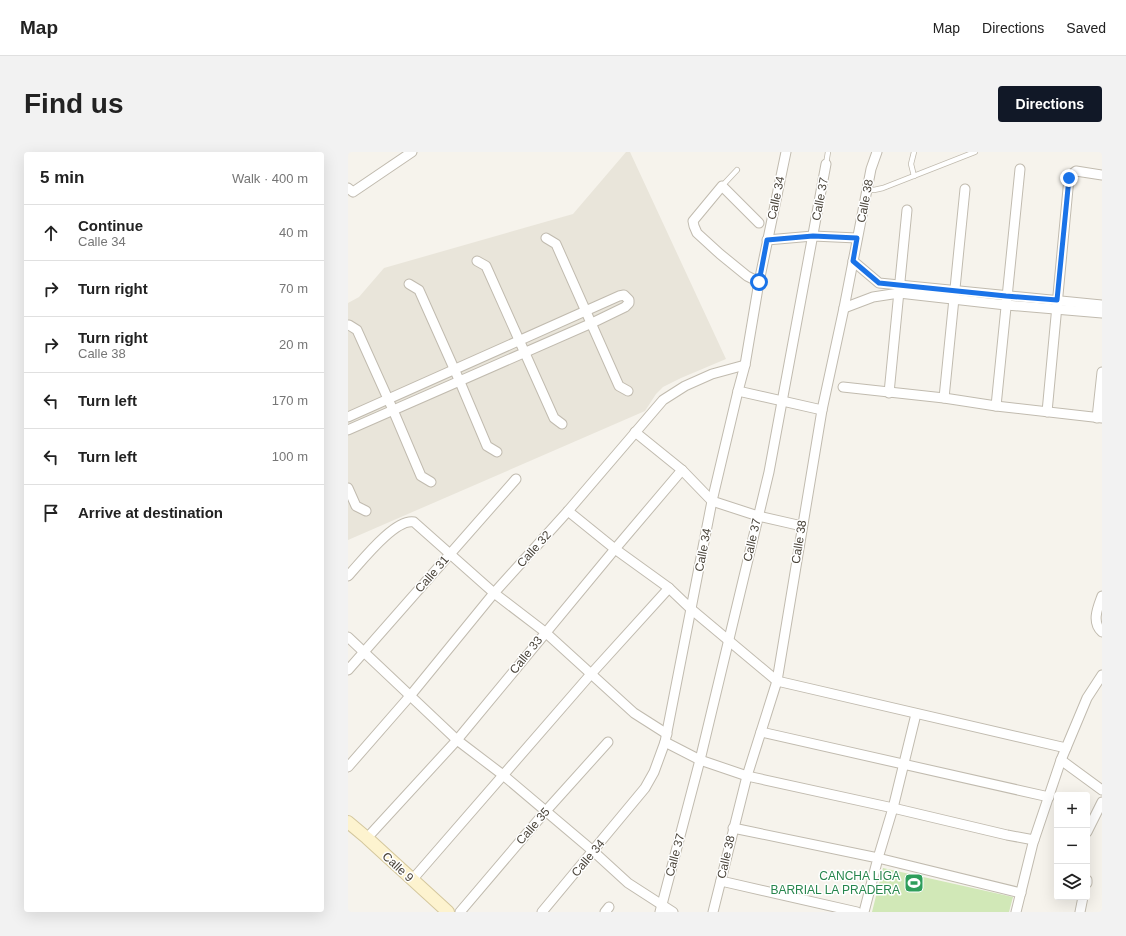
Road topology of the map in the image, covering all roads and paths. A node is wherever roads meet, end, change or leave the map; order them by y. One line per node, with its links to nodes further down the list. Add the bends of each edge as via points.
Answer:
1 (412, 152): 15 (street)
2 (786, 152): 21 (street, Calle 34)
3 (828, 152): 7 (lane)
4 (877, 152): 13 (street, Calle 38)
5 (914, 152): 11 (lane, via 911,164)
6 (975, 152): 11 (lane)
7 (826, 164): 18 (street, Calle 37)
8 (1020, 169): 29 (street)
9 (737, 170): 12 (lane)
10 (1102, 175): 28 (street, via 1076,171 1069,178)
11 (914, 176): 13 (lane, via 883,188)
12 (722, 186): 17 (street); 24 (street, via 693,221 694,226 697,233 720,254 747,276)
13 (867, 189): 20 (street, Calle 38)
14 (965, 189): 27 (street)
15 (350, 190)
16 (907, 210): 26 (street)
17 (759, 223)
18 (813, 236): 20 (street); 21 (street); 49 (street, Calle 37)
19 (546, 238): 33 (street, via 556,244)
20 (857, 238): 23 (street, Calle 38)
21 (767, 240): 24 (street, Calle 34)
22 (477, 261): 37 (street, via 486,266)
23 (853, 261): 26 (street, via 879,283); 31 (street, Calle 38)
24 (759, 282): 39 (street, Calle 34)
25 (409, 284): 40 (street, via 418,290)
26 (900, 289): 27 (street); 31 (street); 46 (street)
27 (954, 295): 29 (street); 47 (street)
28 (1057, 300): 29 (street); 30 (street); 32 (street)
29 (1006, 301): 32 (street); 50 (street)
30 (1102, 305)
31 (844, 308): 52 (street, Calle 38)
32 (1056, 310): 34 (street); 53 (street)
33 (586, 311): 35 (street); 35 (street, via 621,295 629,300 627,306); 37 (street)
34 (1102, 313)
35 (592, 323): 38 (street); 44 (street, via 618,386)
36 (349, 325): 48 (street, via 357,330)
37 (520, 341): 38 (street); 40 (street)
38 (525, 352): 42 (street); 56 (street, via 554,418)
39 (745, 365): 45 (street, Calle 34); 58 (street, Calle 32, via 712,374 685,386 663,400)
40 (454, 369): 42 (street); 48 (street)
41 (1102, 372): 55 (street)
42 (460, 382): 51 (street); 59 (street, via 487,446)
43 (843, 388): 46 (street)
44 (628, 391)
45 (738, 391): 49 (street); 64 (street, Calle 34)
46 (889, 393): 47 (street)
47 (944, 398): 50 (street)
48 (388, 399): 51 (street); 54 (street)
49 (782, 400): 52 (street); 67 (street, Calle 37)
50 (996, 406): 53 (street)
51 (393, 410): 57 (street); 62 (street, via 421,476)
52 (822, 410): 68 (street, Calle 38)
53 (1046, 412): 55 (street)
54 (348, 417)
55 (1100, 418)
56 (562, 424)
57 (348, 430)
58 (635, 432): 60 (street); 66 (street, Calle 32)
59 (497, 452)
60 (682, 470): 64 (street); 69 (street, Calle 33)
61 (516, 479): 70 (street, Calle 31)
62 (431, 482)
63 (348, 488): 65 (street, via 356,506)
64 (712, 501): 67 (street); 75 (street, Calle 34)
65 (366, 511)
66 (568, 511): 69 (street); 73 (street, Calle 32)
67 (758, 516): 68 (street); 79 (street, Calle 37)
68 (802, 526): 84 (street, Calle 38)
69 (615, 549): 72 (street); 76 (street, Calle 33)
70 (450, 554): 71 (street, via 414,522 405,522 387,534); 73 (street); 80 (street, Calle 31)
71 (348, 576)
72 (669, 588): 75 (street); 82 (street)
73 (494, 593): 76 (street); 85 (street, Calle 32)
74 (1102, 596): 77 (street, via 1096,614 1098,628)
75 (691, 609): 79 (street); 88 (street, Calle 34)
76 (545, 632): 82 (street); 89 (street, Calle 33)
77 (1102, 632)
78 (348, 637): 80 (street)
79 (729, 640): 84 (street); 92 (street, Calle 37)
80 (364, 651): 81 (street, Calle 31); 85 (street)
81 (348, 670)
82 (591, 674): 88 (street); 96 (street)
83 (1102, 675): 91 (street, via 1087,698)
84 (777, 681): 86 (street); 87 (street, Calle 38)
85 (410, 696): 89 (street); 95 (street, Calle 32)
86 (916, 714): 91 (street); 94 (street)
87 (761, 732): 94 (street); 97 (street, Calle 38)
88 (666, 738): 92 (street); 108 (street, Calle 34, via 654,772 645,788)
89 (457, 740): 96 (street); 106 (street, Calle 33)
90 (608, 742): 102 (street, Calle 35)
91 (1066, 748): 93 (street)
92 (700, 760): 97 (street); 114 (street, Calle 37)
93 (1061, 760): 98 (street); 99 (street)
94 (904, 764): 99 (street); 101 (street)
95 (348, 767)
96 (503, 776): 102 (street); 110 (street)
97 (747, 776): 101 (street); 104 (street, Calle 38)
98 (1102, 790)
99 (1049, 797): 107 (street)
100 (1102, 802): 105 (street)
101 (893, 808): 107 (street); 109 (street)
102 (545, 812): 108 (street); 116 (street, Calle 35)
103 (348, 822): 106 (street, Calle 9)
104 (733, 828): 109 (street); 111 (street, Calle 38)
105 (1089, 828)
106 (368, 838): 110 (street, Calle 9)
107 (1034, 840): 112 (street)
108 (593, 851): 114 (street); 117 (street, Calle 34)
109 (878, 858): 112 (street); 121 (street)
110 (412, 880): 115 (street, Calle 9)
111 (721, 881): 119 (street, Calle 38); 120 (street)
112 (1021, 892): 122 (street)
113 (1083, 900): 123 (street)
114 (661, 909): 118 (street)
115 (448, 912)
116 (460, 912)
117 (543, 912)
118 (674, 912)
119 (713, 912)
120 (857, 912)
121 (864, 912)
122 (1016, 912)
123 (1080, 912)

